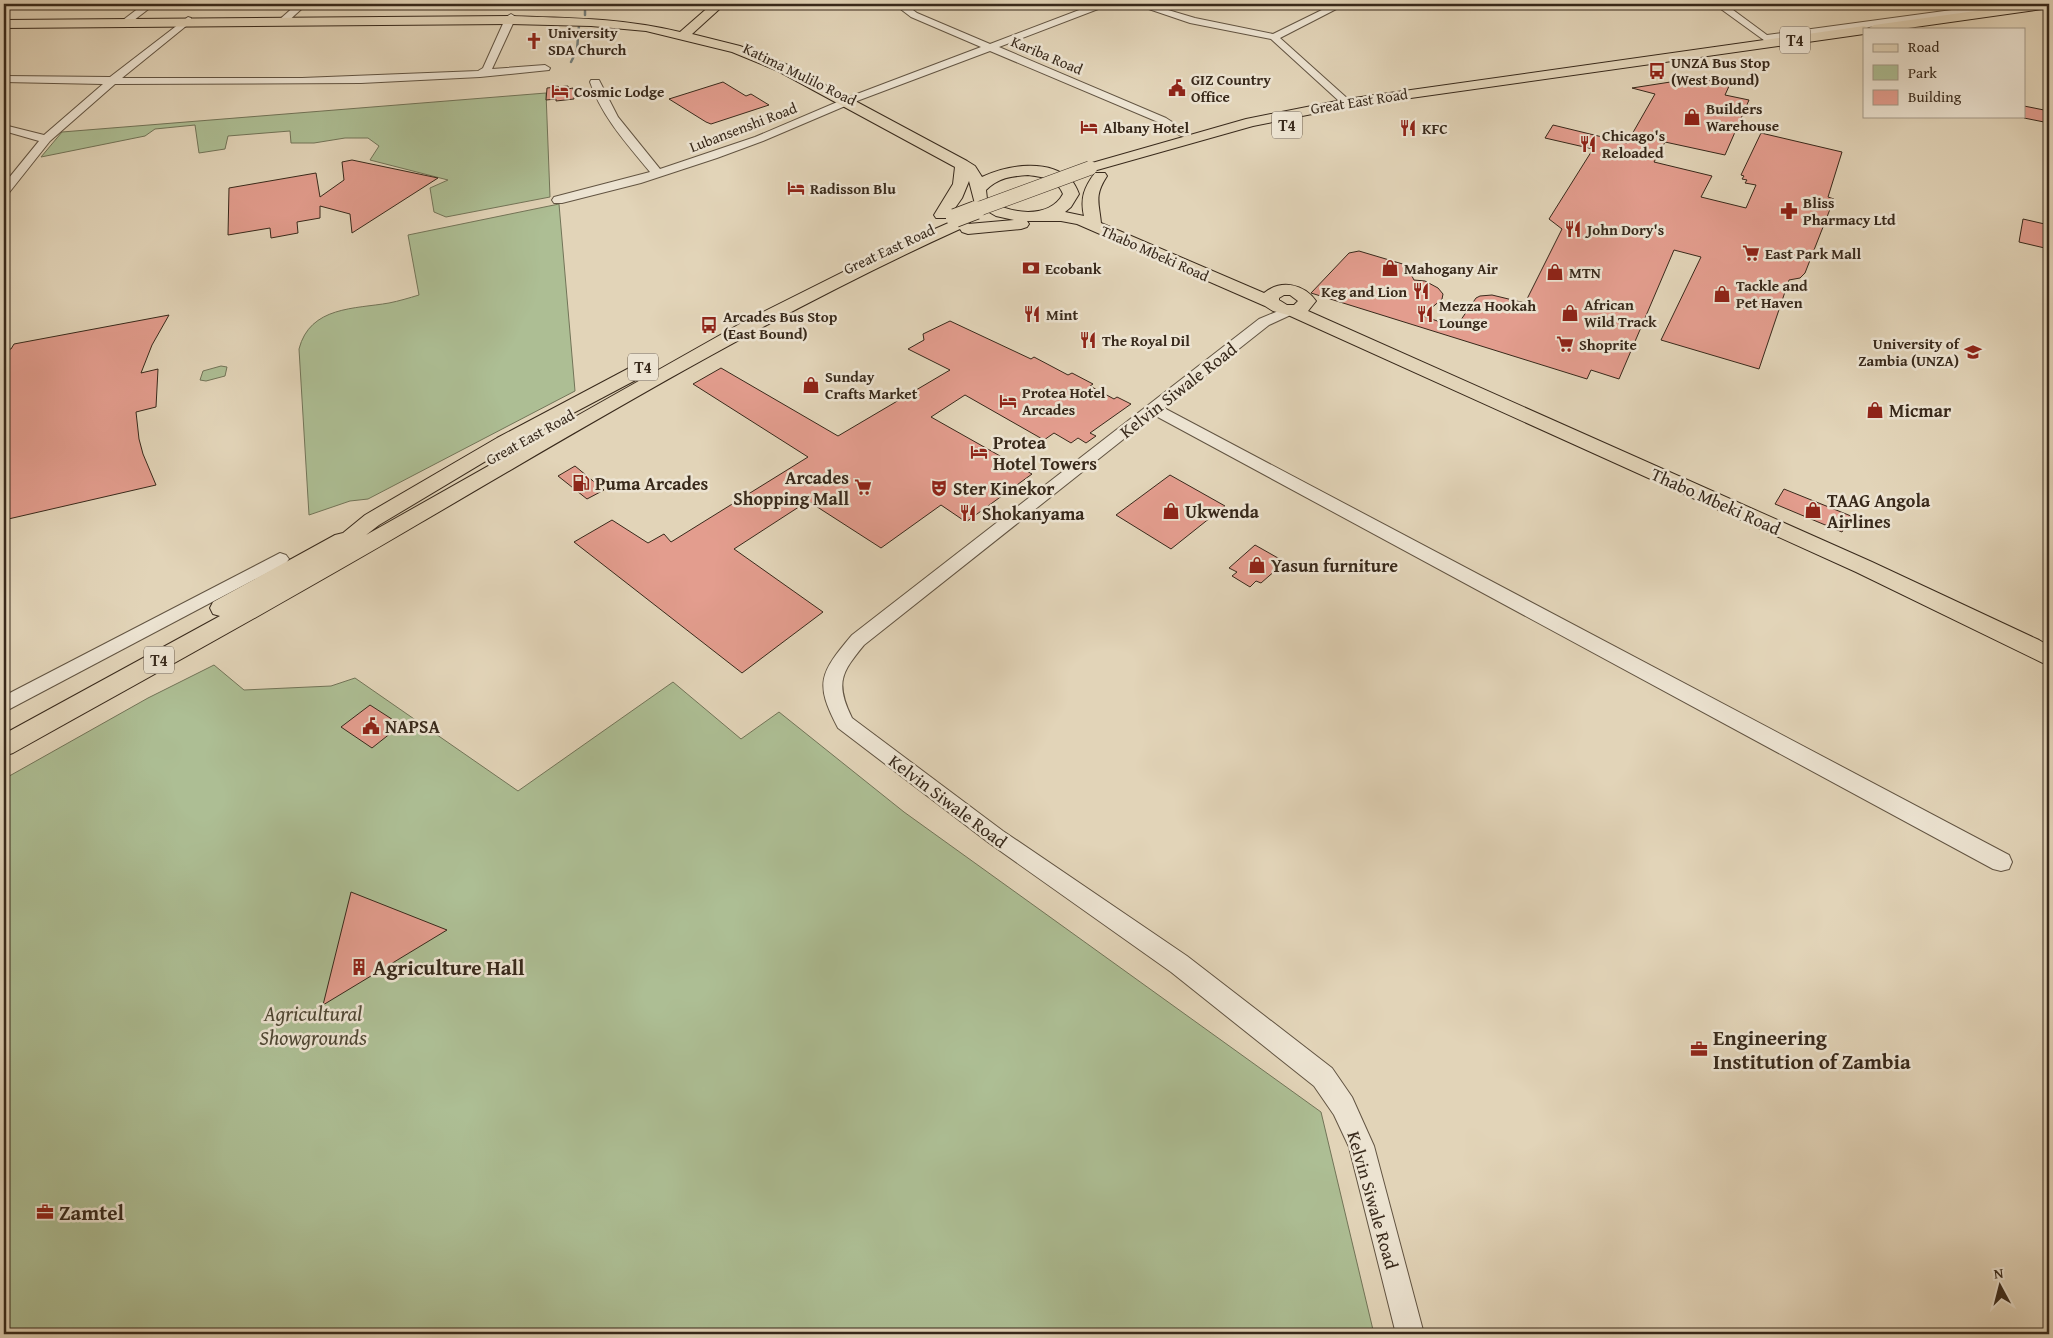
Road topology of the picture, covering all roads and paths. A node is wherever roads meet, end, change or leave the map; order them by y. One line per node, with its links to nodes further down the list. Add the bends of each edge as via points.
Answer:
1 (150, 4): 14 (street)
2 (302, 4): 13 (street)
3 (719, 4): 20 (main road)
4 (899, 4): 24 (street, Kariba Road, via 914,15)
5 (1103, 4): 24 (street, Lubansenshi Road)
6 (1139, 4): 22 (street, via 1193,21)
7 (1342, 4): 22 (street)
8 (1719, 4): 23 (street)
9 (2015, 4): 23 (street)
10 (2049, 4): 17 (main road)
11 (2049, 9): 18 (main road)
12 (510, 19): 13 (main road, Katima Mulilo Road); 20 (main road, Katima Mulilo Road, via 611,23); 26 (street)
13 (284, 20): 15 (main road, Katima Mulilo Road)
14 (128, 21): 15 (main road, Katima Mulilo Road); 16 (main road, Katima Mulilo Road)
15 (186, 21): 28 (street)
16 (4, 22)
17 (1881, 28)
18 (1920, 28)
19 (1863, 30): 23 (main road, Great East Road / T4)
20 (686, 33): 32 (main road, Katima Mulilo Road, via 760,58)
21 (1863, 36): 30 (main road, Great East Road / T4)
22 (1274, 37): 31 (street)
23 (1769, 41): 30 (main road, Great East Road / T4)
24 (989, 47): 32 (street, Lubansenshi Road); 34 (street, Kariba Road, via 1162,120)
25 (544, 68): 26 (street)
26 (485, 73): 28 (street, via 304,82)
27 (4, 79): 28 (street)
28 (114, 80): 35 (street)
29 (595, 82): 39 (street, via 597,92)
30 (1473, 87): 31 (main road, Great East Road / T4, via 1438,86); 38 (main road, Great East Road / T4, via 1452,96 1336,115)
31 (1343, 99): 34 (main road, Great East Road / T4, via 1254,116)
32 (850, 101): 36 (main road, Katima Mulilo Road); 37 (main road, Katima Mulilo Road, via 972,162); 39 (street, Lubansenshi Road, via 759,139)
33 (4, 128): 35 (street)
34 (1184, 134): 37 (main road, Great East Road / T4, via 1088,162)
35 (46, 139): 40 (street)
36 (962, 164): 41 (main road, Katima Mulilo Road, via 973,173); 46 (main road, via 964,173 959,188)
37 (1020, 171): 41 (main road, Great East Road, via 993,176 983,182); 42 (main road, Katima Mulilo Road, via 1056,176 1066,182)
38 (1095, 172): 42 (main road, Great East Road / T4); 46 (main road, Great East Road / T4); 47 (main road, via 1089,198)
39 (658, 174): 43 (street, Lubansenshi Road)
40 (4, 191)
41 (978, 193): 44 (main road, via 989,209); 46 (main road, Great East Road / T4)
42 (1071, 195): 45 (main road, Great East Road, via 1059,209); 47 (main road, Thabo Mbeki Road, via 1079,210)
43 (558, 200)
44 (1012, 215): 45 (main road, Thabo Mbeki Road); 46 (main road, Great East Road / T4)
45 (1036, 216): 47 (main road, Thabo Mbeki Road, via 1070,217)
46 (957, 221): 47 (main road); 57 (main road, Great East Road / T4, via 856,256 769,300 504,442 353,534); 58 (main road, Great East Road / T4, via 755,323 297,584)
47 (1095, 225): 48 (main road, Thabo Mbeki Road, via 1222,277); 50 (main road, Thabo Mbeki Road)
48 (1283, 290): 49 (main road, Thabo Mbeki Road, via 1301,293); 50 (main road, via 1270,296)
49 (1307, 301): 51 (main road, via 1301,308); 52 (main road, Thabo Mbeki Road, via 1322,317)
50 (1269, 310): 51 (main road, Thabo Mbeki Road); 53 (street, Kelvin Siwale Road)
51 (1291, 310): 52 (main road, Thabo Mbeki Road)
52 (1380, 351): 55 (main road, Thabo Mbeki Road, via 1864,567)
53 (1154, 409): 59 (street); 60 (street, Kelvin Siwale Road, via 858,640 838,664 830,682 834,703 845,723 929,789 1179,964 1323,1077 1343,1106 1361,1146)
54 (280, 559): 56 (street)
55 (2049, 657)
56 (4, 705)
57 (4, 729)
58 (4, 746)
59 (2002, 862)
60 (1410, 1334)

